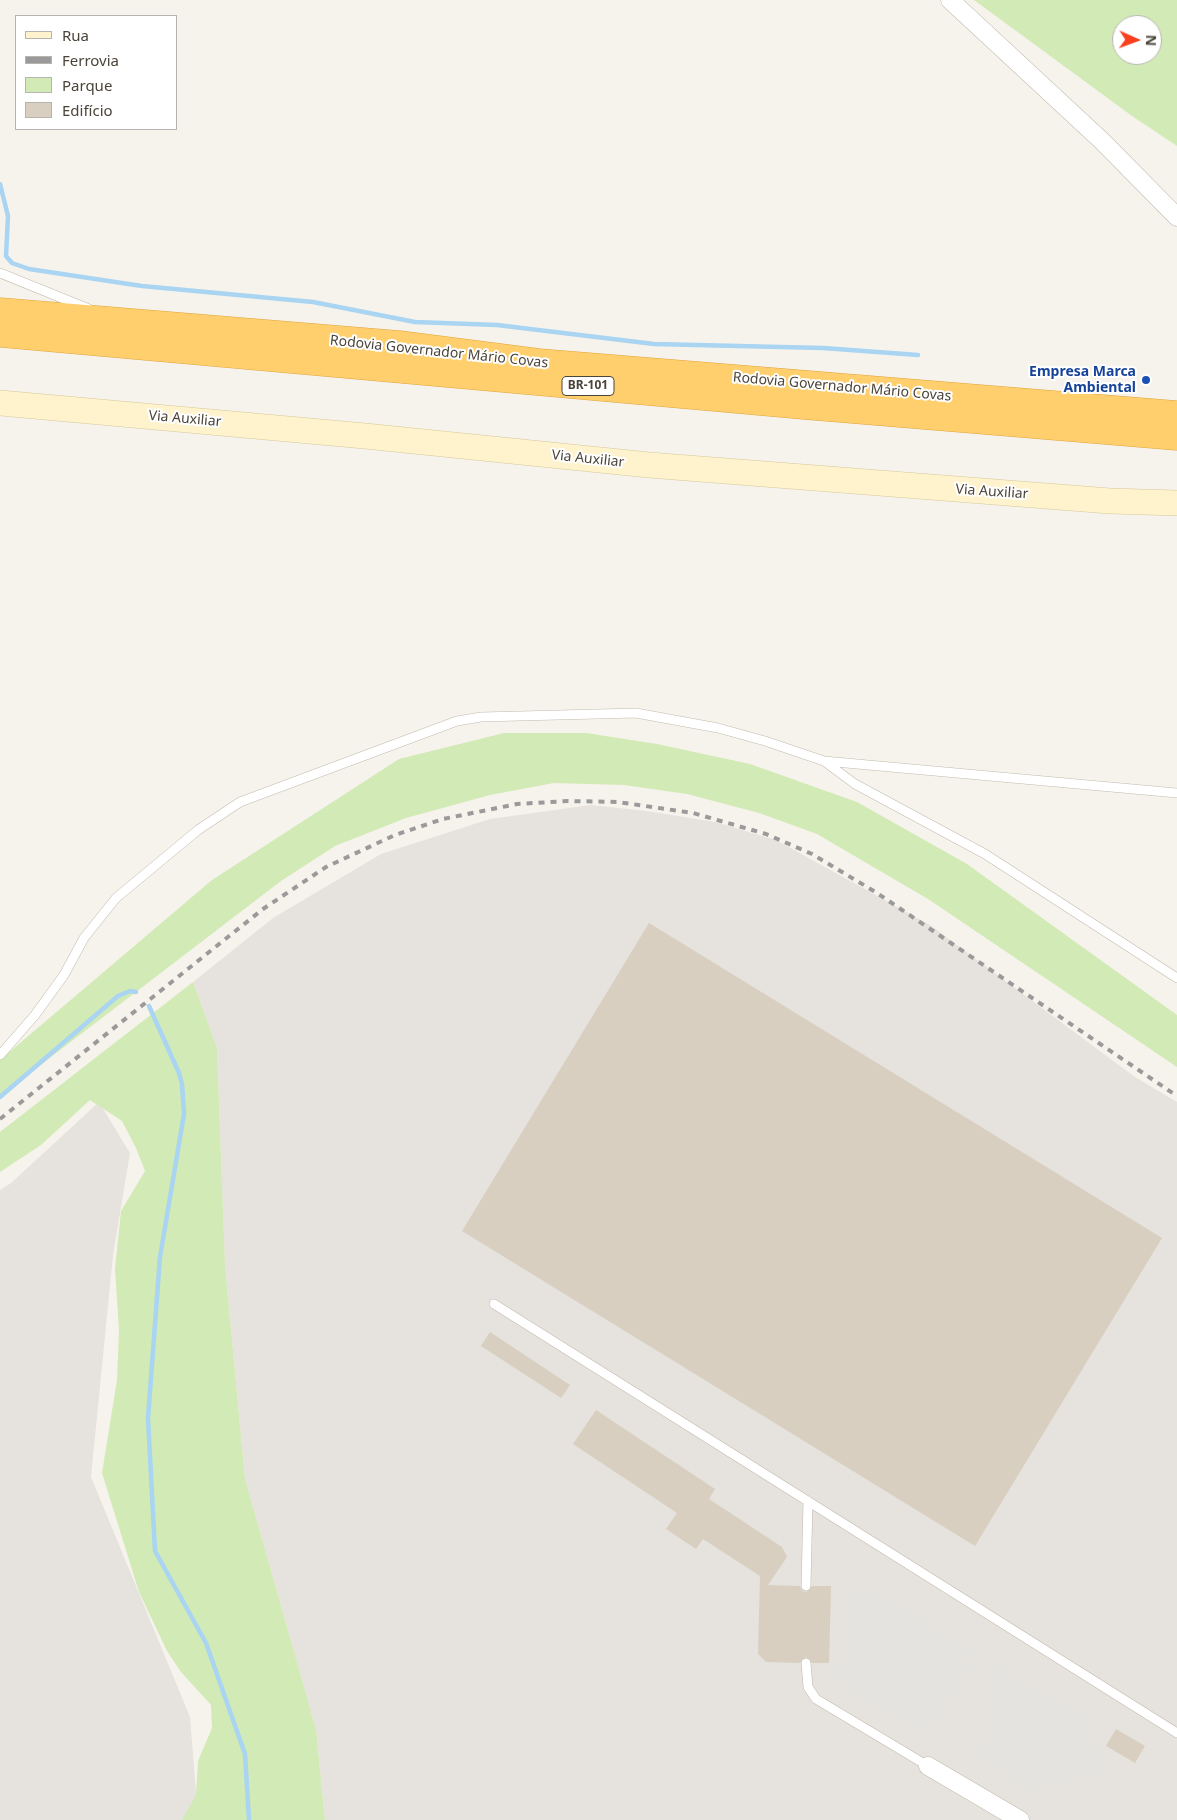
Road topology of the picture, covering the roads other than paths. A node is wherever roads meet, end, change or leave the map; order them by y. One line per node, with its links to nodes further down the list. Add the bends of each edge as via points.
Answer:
1 (950, 0): 2 (street, via 1102,141)
2 (1177, 217)
3 (0, 273): 5 (lane)
4 (0, 312): 5 (highway, Rodovia Governador Mário Covas / BR-101)
5 (129, 324): 8 (highway, Rodovia Governador Mário Covas / BR-101, via 399,346 539,363)
6 (0, 333): 9 (highway, Rodovia Governador Mário Covas / BR-101)
7 (0, 403): 10 (street, Via Auxiliar, via 649,465 1081,499)
8 (1177, 415)
9 (1177, 436)
10 (1177, 503)
11 (824, 761): 12 (lane); 13 (lane, via 855,784 985,854); 14 (lane, via 727,731 636,713 481,717 458,721 240,802 198,830 116,898 84,938 35,1015)
12 (1177, 793)
13 (1177, 978)
14 (0, 1055)
15 (494, 1304): 16 (lane)
16 (808, 1501): 17 (lane); 19 (lane)
17 (806, 1586)
18 (806, 1663): 20 (lane, via 808,1687 816,1699)
19 (1177, 1733)
20 (928, 1766): 21 (street)
21 (1020, 1820)

